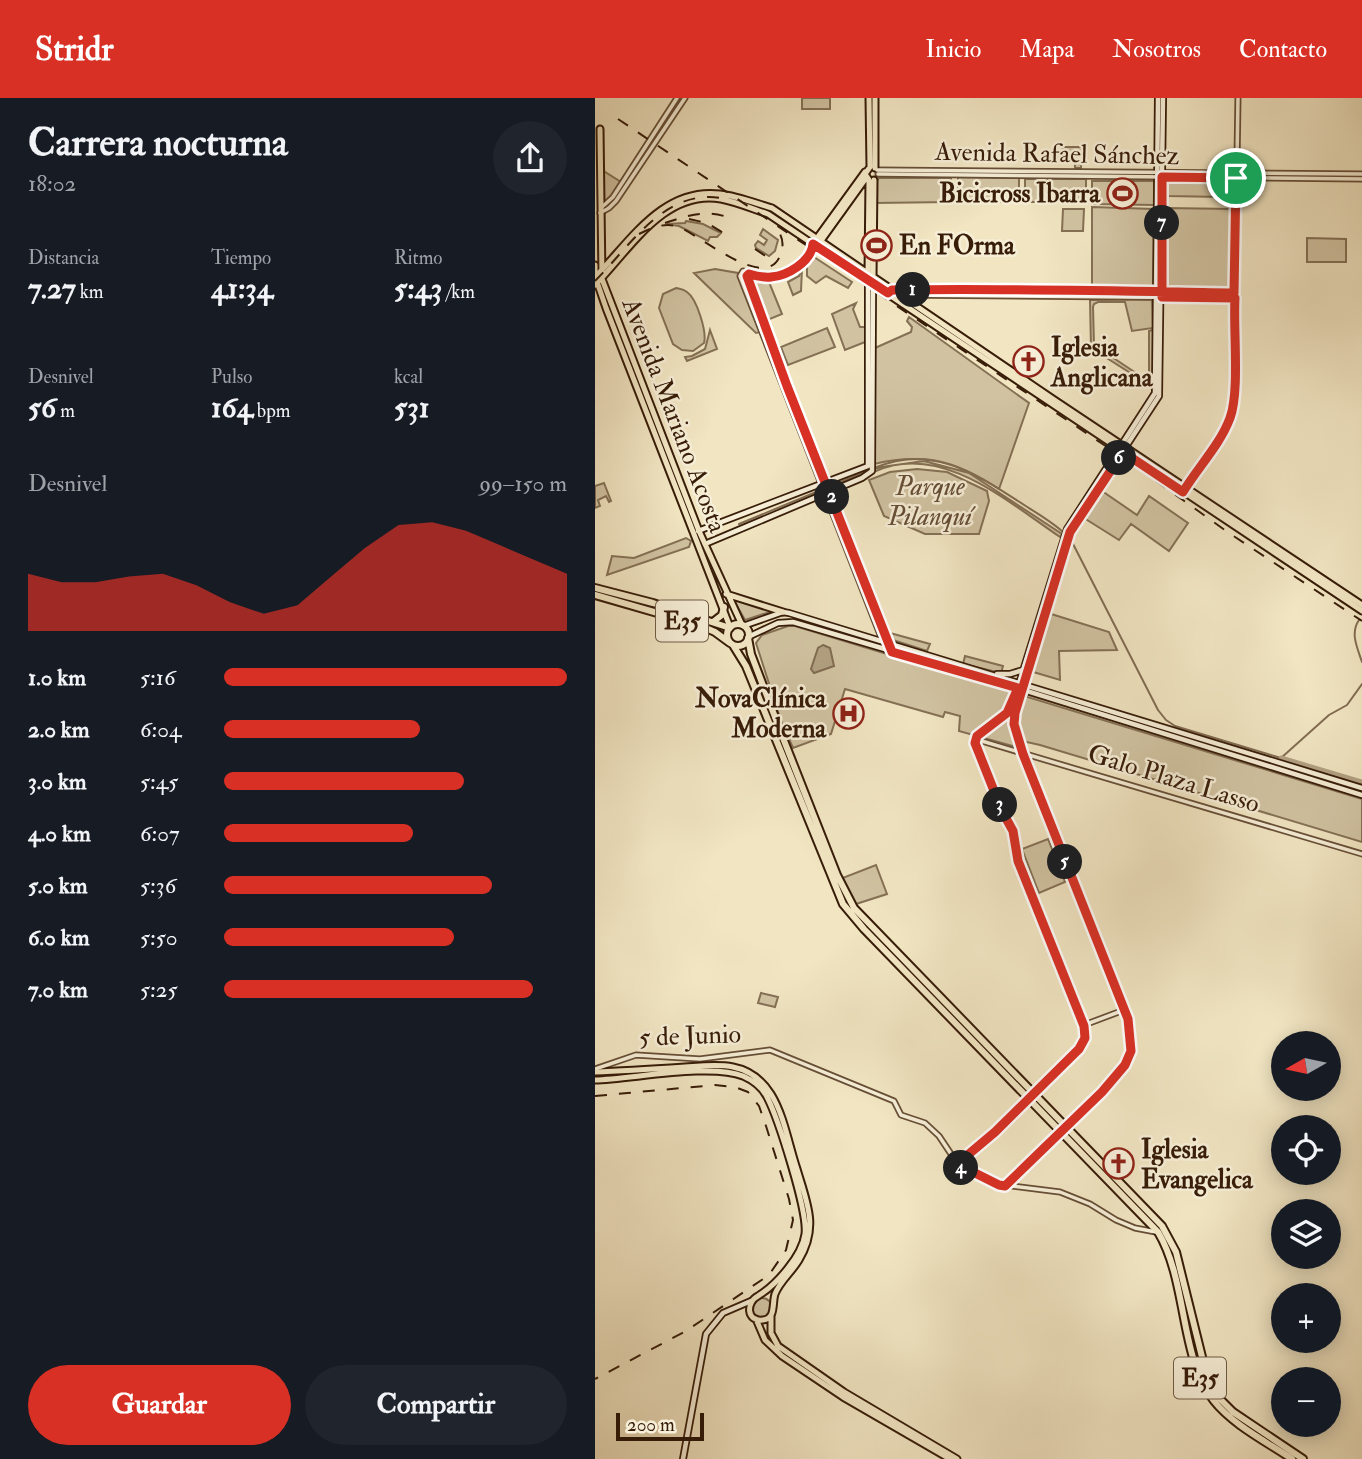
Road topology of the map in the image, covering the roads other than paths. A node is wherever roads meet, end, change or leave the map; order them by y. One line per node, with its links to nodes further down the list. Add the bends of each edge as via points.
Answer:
1 (677, 98): 15 (street, via 613,197)
2 (685, 98): 15 (street, via 616,201)
3 (869, 98): 9 (main road)
4 (875, 98): 9 (main road)
5 (1158, 98): 10 (main road)
6 (1163, 98): 10 (main road)
7 (1238, 98): 11 (street)
8 (600, 129): 15 (main road, Avenida Mariano Acosta)
9 (873, 170): 10 (street, Avenida Rafael Sánchez); 13 (main road); 13 (main road); 16 (main road)
10 (1160, 175): 11 (street, Avenida Rafael Sánchez); 27 (main road)
11 (1236, 176): 12 (street, Avenida Rafael Sánchez); 28 (street)
12 (1362, 177)
13 (870, 179): 16 (main road); 23 (main road)
14 (730, 199): 16 (main road, via 772,208); 18 (main road, via 703,193 672,202 650,218); 20 (main road, via 676,206 649,226)
15 (597, 211): 17 (main road, Avenida Mariano Acosta)
16 (816, 245): 22 (street, via 800,265 783,275); 23 (main road)
17 (600, 254): 18 (main road, via 604,259); 21 (main road, Avenida Mariano Acosta)
18 (615, 256): 21 (main road)
19 (595, 265): 24 (main road, Avenida Mariano Acosta)
20 (613, 267): 24 (main road); 25 (main road)
21 (601, 271): 24 (main road, Avenida Mariano Acosta)
22 (749, 274): 34 (street, via 747,279); 34 (street, via 743,271 740,276)
23 (871, 278): 26 (main road); 32 (main road)
24 (597, 280): 25 (main road, Avenida Mariano Acosta); 31 (main road, Avenida Mariano Acosta)
25 (606, 290): 38 (main road, Avenida Mariano Acosta)
26 (890, 292): 27 (street); 29 (main road)
27 (1159, 294): 28 (street); 29 (street); 33 (main road, via 1160,396)
28 (1235, 295): 35 (street, via 1231,415)
29 (898, 296): 33 (main road)
30 (595, 302): 31 (main road)
31 (606, 308): 38 (main road, Avenida Mariano Acosta)
32 (870, 421): 34 (main road, via 869,466); 36 (main road, via 872,471)
33 (1122, 448): 35 (main road); 56 (main road, via 1067,529); 58 (main road, via 1070,532)
34 (823, 482): 36 (street); 37 (main road)
35 (1185, 490): 44 (main road); 46 (main road)
36 (827, 492): 39 (main road); 52 (street)
37 (708, 527): 38 (main road); 39 (main road)
38 (697, 532): 40 (main road, Avenida Mariano Acosta)
39 (715, 540): 40 (main road)
40 (702, 546): 42 (main road, Avenida Mariano Acosta); 45 (main road, Avenida Mariano Acosta)
41 (595, 588): 48 (highway, E35)
42 (726, 594): 47 (main road); 49 (main road, Avenida Mariano Acosta)
43 (595, 595): 53 (highway, E35, via 699,625)
44 (1362, 605)
45 (723, 607): 48 (highway, via 718,620); 50 (main road, Avenida Mariano Acosta)
46 (1362, 611)
47 (783, 612): 49 (main road); 52 (main road)
48 (711, 623): 50 (highway, E35)
49 (742, 626): 50 (highway, E35); 51 (highway, E35)
50 (730, 627): 53 (highway, E35, via 727,634)
51 (748, 638): 53 (highway, E35, via 742,645); 54 (main road, via 778,623 793,622); 69 (highway, E35, via 783,738 853,908)
52 (886, 643): 54 (street); 55 (street); 57 (main road)
53 (732, 644): 69 (highway, E35, via 746,666 843,904)
54 (886, 650): 55 (main road)
55 (892, 652): 58 (main road)
56 (1023, 669): 57 (main road); 58 (main road)
57 (991, 673): 58 (main road)
58 (1021, 686): 59 (main road); 60 (street, via 1007,713); 61 (street, via 1014,724)
59 (1086, 707): 62 (main road); 63 (main road)
60 (975, 739): 61 (street, Galo Plaza Lasso); 66 (street)
61 (1023, 754): 64 (street, Galo Plaza Lasso); 65 (street)
62 (1362, 788)
63 (1362, 795)
64 (1362, 854)
65 (1124, 1010): 66 (street); 70 (street, via 1131,1041 1125,1065)
66 (1084, 1026): 69 (street, via 1085,1038 1079,1049)
67 (595, 1071): 71 (street, 5 de Junio, via 636,1055 700,1059 770,1050 894,1101 901,1115 925,1123 946,1144); 77 (main road, via 725,1066 750,1073 765,1087 788,1140 811,1228 810,1241)
68 (595, 1080): 75 (main road, via 720,1072 742,1076 761,1089 771,1105 798,1187 805,1233 793,1259)
69 (1031, 1096): 70 (highway, E35); 71 (street)
70 (1063, 1129): 72 (street); 73 (highway, E35); 74 (highway, E35)
71 (957, 1164): 72 (street)
72 (1005, 1186): 73 (street, via 1060,1192 1132,1227)
73 (1159, 1232): 74 (street); 85 (highway, E35, via 1170,1256 1195,1364 1205,1388 1230,1416)
74 (1167, 1233): 86 (highway, E35, via 1176,1252 1207,1376 1217,1396)
75 (758, 1296): 76 (main road); 77 (main road)
76 (751, 1301): 78 (main road); 79 (main road)
77 (772, 1303): 80 (main road)
78 (732, 1309): 79 (main road); 82 (main road, via 719,1316 706,1334)
79 (749, 1311): 81 (main road)
80 (771, 1316): 81 (main road); 84 (main road, via 771,1333 778,1346 844,1392)
81 (756, 1319): 83 (main road, via 765,1340 782,1356)
82 (683, 1459)
83 (950, 1459)
84 (957, 1459)
85 (1292, 1459)
86 (1303, 1459)

